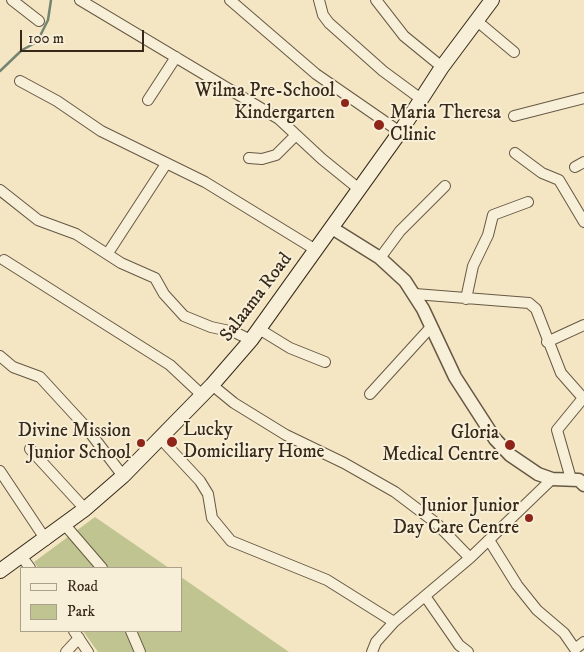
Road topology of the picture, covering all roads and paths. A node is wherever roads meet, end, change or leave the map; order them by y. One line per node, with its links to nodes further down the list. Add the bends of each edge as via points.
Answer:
1 (12, 0): 7 (street)
2 (80, 0): 10 (street)
3 (230, 0): 17 (street, via 316,74)
4 (319, 0): 14 (street, via 329,23 383,71)
5 (376, 0): 11 (street, via 404,36)
6 (492, 0): 8 (main road, Salaama Road)
7 (39, 21)
8 (477, 21): 9 (street); 11 (main road, Salaama Road)
9 (514, 52)
10 (176, 57): 15 (street); 18 (street, via 279,119)
11 (442, 67): 14 (main road, Salaama Road)
12 (20, 81): 21 (street, via 101,131)
13 (584, 98): 16 (street)
14 (421, 99): 17 (main road, Salaama Road)
15 (148, 100)
16 (514, 116)
17 (400, 132): 23 (main road, Salaama Road)
18 (296, 135): 20 (street, via 276,155); 23 (street)
19 (515, 153): 26 (street, via 542,173 559,180)
20 (249, 158)
21 (166, 164): 28 (street, via 205,182); 29 (street)
22 (445, 186): 30 (street, via 400,231)
23 (360, 189): 27 (main road, Salaama Road)
24 (0, 190): 29 (street, via 38,220 76,234)
25 (528, 202): 33 (street, via 493,215 473,266)
26 (584, 222)
27 (332, 228): 28 (main road, Salaama Road); 30 (street)
28 (316, 250): 36 (main road, Salaama Road)
29 (108, 253): 36 (street, via 121,263 155,278 164,294 191,320)
30 (380, 258): 32 (street)
31 (4, 260): 40 (street)
32 (415, 294): 33 (street); 35 (street)
33 (466, 299): 37 (street, via 529,303 536,309)
34 (584, 325): 37 (street)
35 (431, 327): 41 (street); 47 (street, via 455,377 495,439 525,467)
36 (255, 335): 39 (street); 40 (main road, Salaama Road)
37 (547, 342): 42 (street, via 560,373)
38 (0, 356): 46 (street, via 13,367 40,377 80,421)
39 (325, 362)
40 (207, 390): 43 (main road, Salaama Road); 54 (street, via 402,497 436,523)
41 (370, 394)
42 (583, 398): 48 (street, via 556,430)
43 (160, 438): 46 (main road, Salaama Road); 59 (street, via 200,480 208,494 212,518 231,541 327,580)
44 (30, 449): 49 (street)
45 (0, 471): 51 (street)
46 (122, 476): 49 (main road, Salaama Road)
47 (552, 479): 48 (street); 52 (street)
48 (579, 480)
49 (85, 509): 50 (main road, Salaama Road)
50 (64, 525): 51 (main road, Salaama Road); 56 (street)
51 (46, 540): 53 (main road, Salaama Road)
52 (489, 540): 54 (street); 63 (street, via 524,594 564,633)
53 (22, 556): 55 (street); 57 (main road, Salaama Road)
54 (470, 558): 58 (street)
55 (29, 567)
56 (101, 567)
57 (0, 571)
58 (425, 596): 59 (street); 68 (street, via 459,645)
59 (394, 622): 67 (street, via 376,642)
60 (131, 632): 66 (street)
61 (76, 634): 64 (street); 65 (street)
62 (584, 642): 63 (street)
63 (573, 650)
64 (66, 652)
65 (88, 652)
66 (140, 652)
67 (372, 652)
68 (468, 652)

